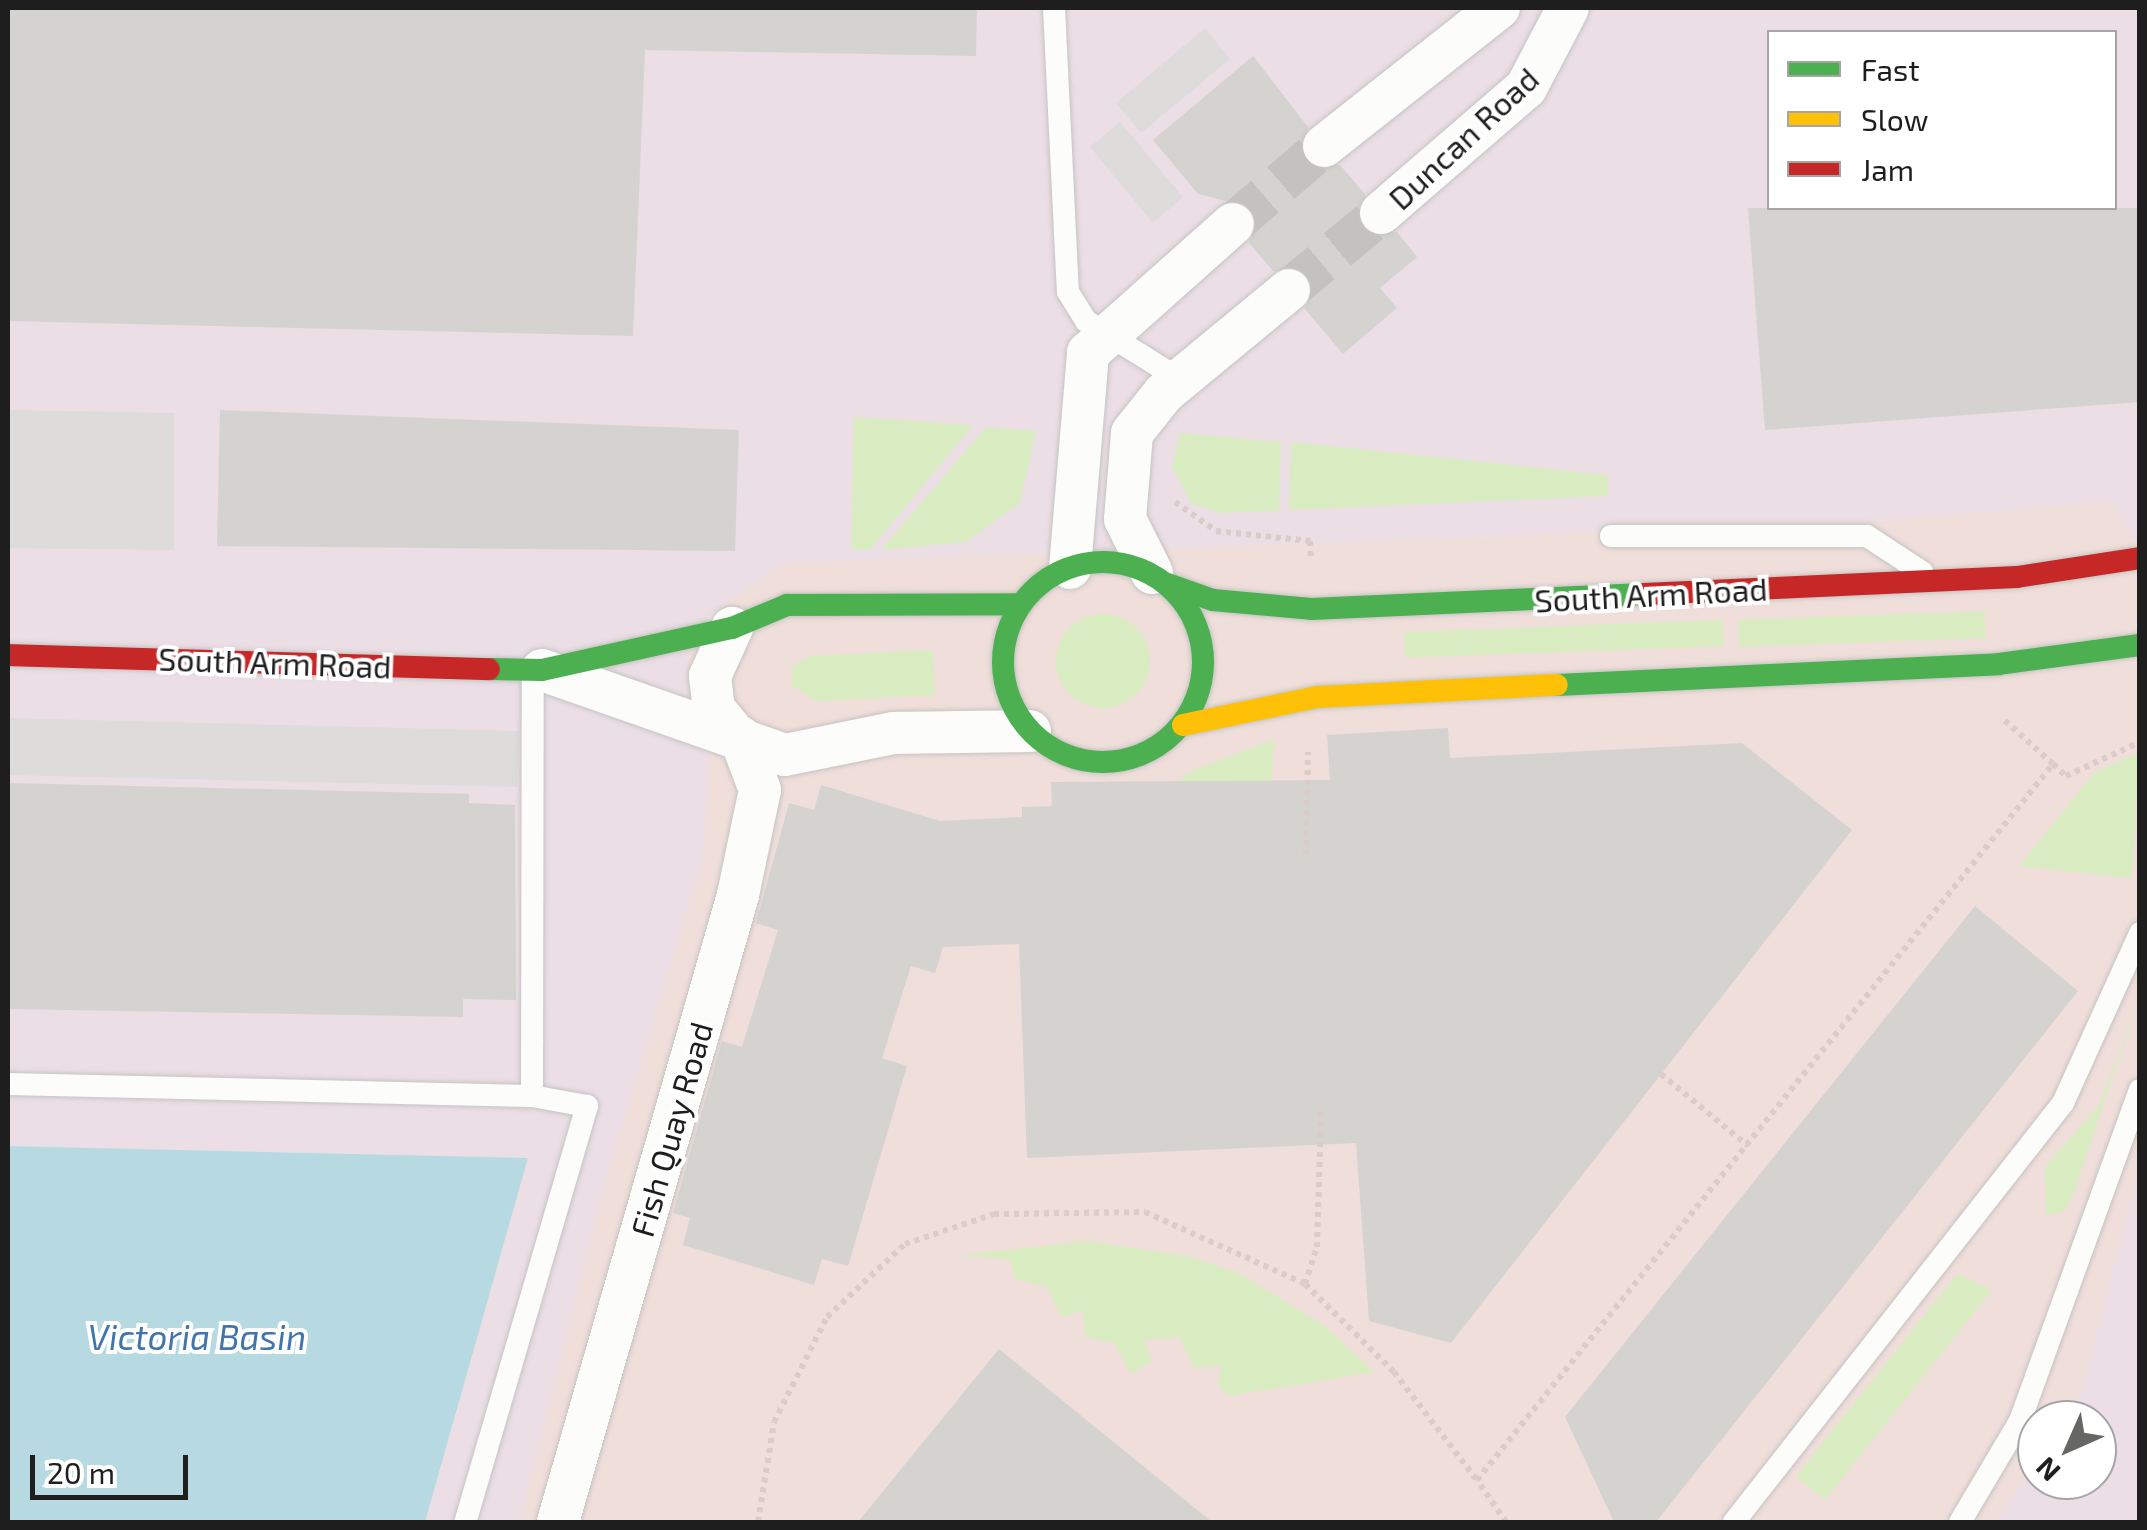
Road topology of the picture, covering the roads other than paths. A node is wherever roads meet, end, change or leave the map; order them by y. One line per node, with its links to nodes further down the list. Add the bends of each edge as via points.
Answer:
1 (1054, 8): 8 (lane, via 1068,292)
2 (1499, 8): 4 (street)
3 (1568, 8): 5 (street, Duncan Road, via 1526,88)
4 (1324, 146)
5 (1381, 213)
6 (1233, 224): 8 (street)
7 (1290, 290): 9 (street)
8 (1102, 334): 9 (lane); 12 (street, via 1080,380)
9 (1180, 380): 13 (street, via 1139,420 1128,450 1125,519)
10 (1611, 536): 14 (lane, via 1868,536)
11 (2140, 558): 14 (street, South Arm Road)
12 (1070, 568): 13 (street, via 1116,562); 15 (street)
13 (1159, 578): 14 (street, South Arm Road, via 1213,600 1311,609); 21 (street, via 1188,607 1204,660)
14 (1936, 581)
15 (1021, 604): 16 (street, South Arm Road, via 787,604); 22 (street, via 1002,669)
16 (732, 628): 19 (street, South Arm Road); 23 (street, Fish Quay Road, via 710,676 714,708)
17 (2129, 648): 20 (lane); 21 (street, via 1317,696)
18 (8, 655): 19 (street, South Arm Road)
19 (538, 670): 23 (street, South Arm Road); 27 (lane)
20 (2140, 679)
21 (1183, 724): 22 (street, via 1162,744 1108,764 1052,750)
22 (1030, 731): 23 (street, South Arm Road, via 893,733 785,755)
23 (735, 733): 29 (street, Fish Quay Road, via 760,790 738,896)
24 (2140, 933): 30 (lane, via 2063,1103)
25 (8, 1084): 27 (lane)
26 (2140, 1090): 31 (lane, via 2020,1421)
27 (532, 1096): 28 (lane, via 587,1106)
28 (466, 1522)
29 (558, 1522)
30 (1734, 1522)
31 (1960, 1522)

